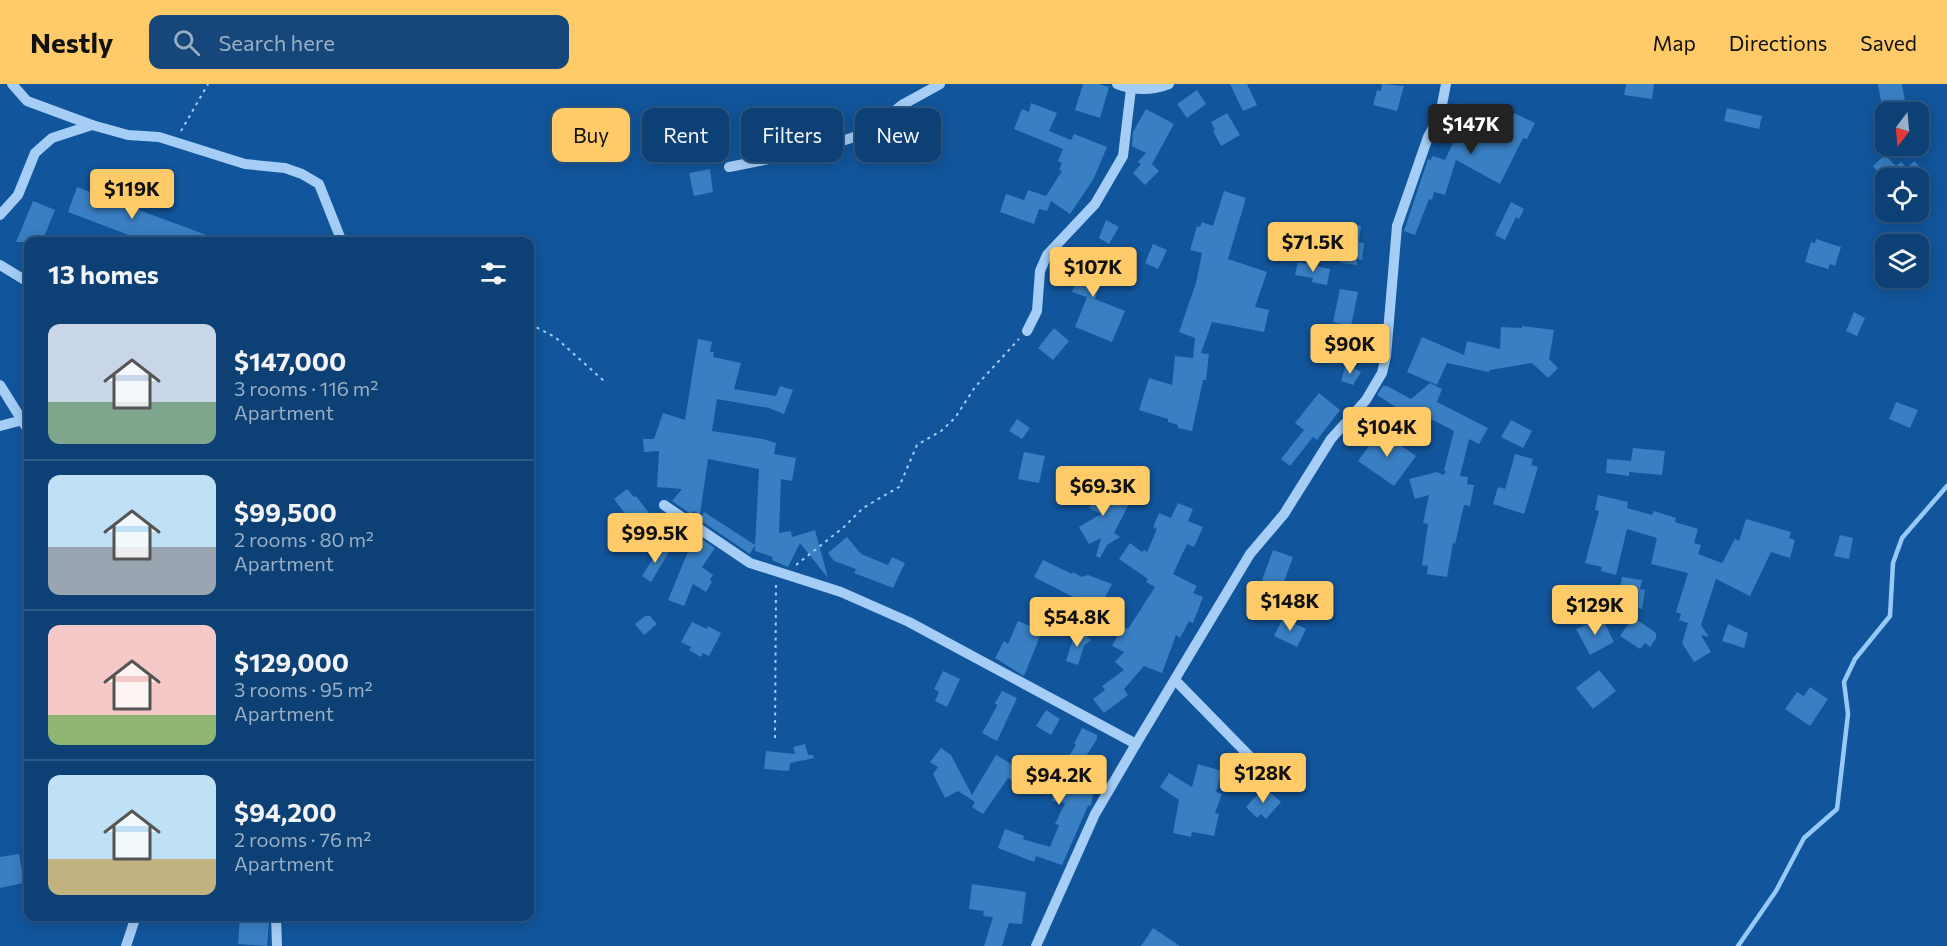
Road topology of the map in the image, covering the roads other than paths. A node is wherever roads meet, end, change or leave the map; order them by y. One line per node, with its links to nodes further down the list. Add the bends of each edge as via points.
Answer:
1 (12, 84): 7 (street, via 27,101)
2 (940, 84): 8 (street, via 855,137 815,150)
3 (1117, 84): 6 (street)
4 (1169, 84): 6 (street, via 1155,89)
5 (1446, 84): 19 (street, via 1440,115 1428,137 1397,226 1382,373 1366,400 1331,439 1284,514 1250,554)
6 (1131, 89): 13 (street, via 1123,156 1095,204 1047,255 1040,271 1037,311)
7 (92, 125): 9 (street, via 52,138 35,153 18,195); 10 (street, via 128,135 159,137 245,164 302,174 319,184)
8 (729, 167)
9 (0, 215)
10 (340, 237)
11 (0, 265): 12 (street)
12 (24, 280)
13 (1027, 331)
14 (0, 385): 15 (street)
15 (22, 420): 16 (street); 17 (street)
16 (24, 423)
17 (0, 426)
18 (664, 506): 20 (street, via 750,563 841,592 909,622)
19 (1174, 680): 20 (street); 21 (street)
20 (1136, 744): 24 (street, via 1095,814)
21 (1267, 774)
22 (134, 921): 25 (street)
23 (276, 921): 26 (street)
24 (1038, 941): 27 (street)
25 (126, 946)
26 (277, 946)
27 (1047, 946)

